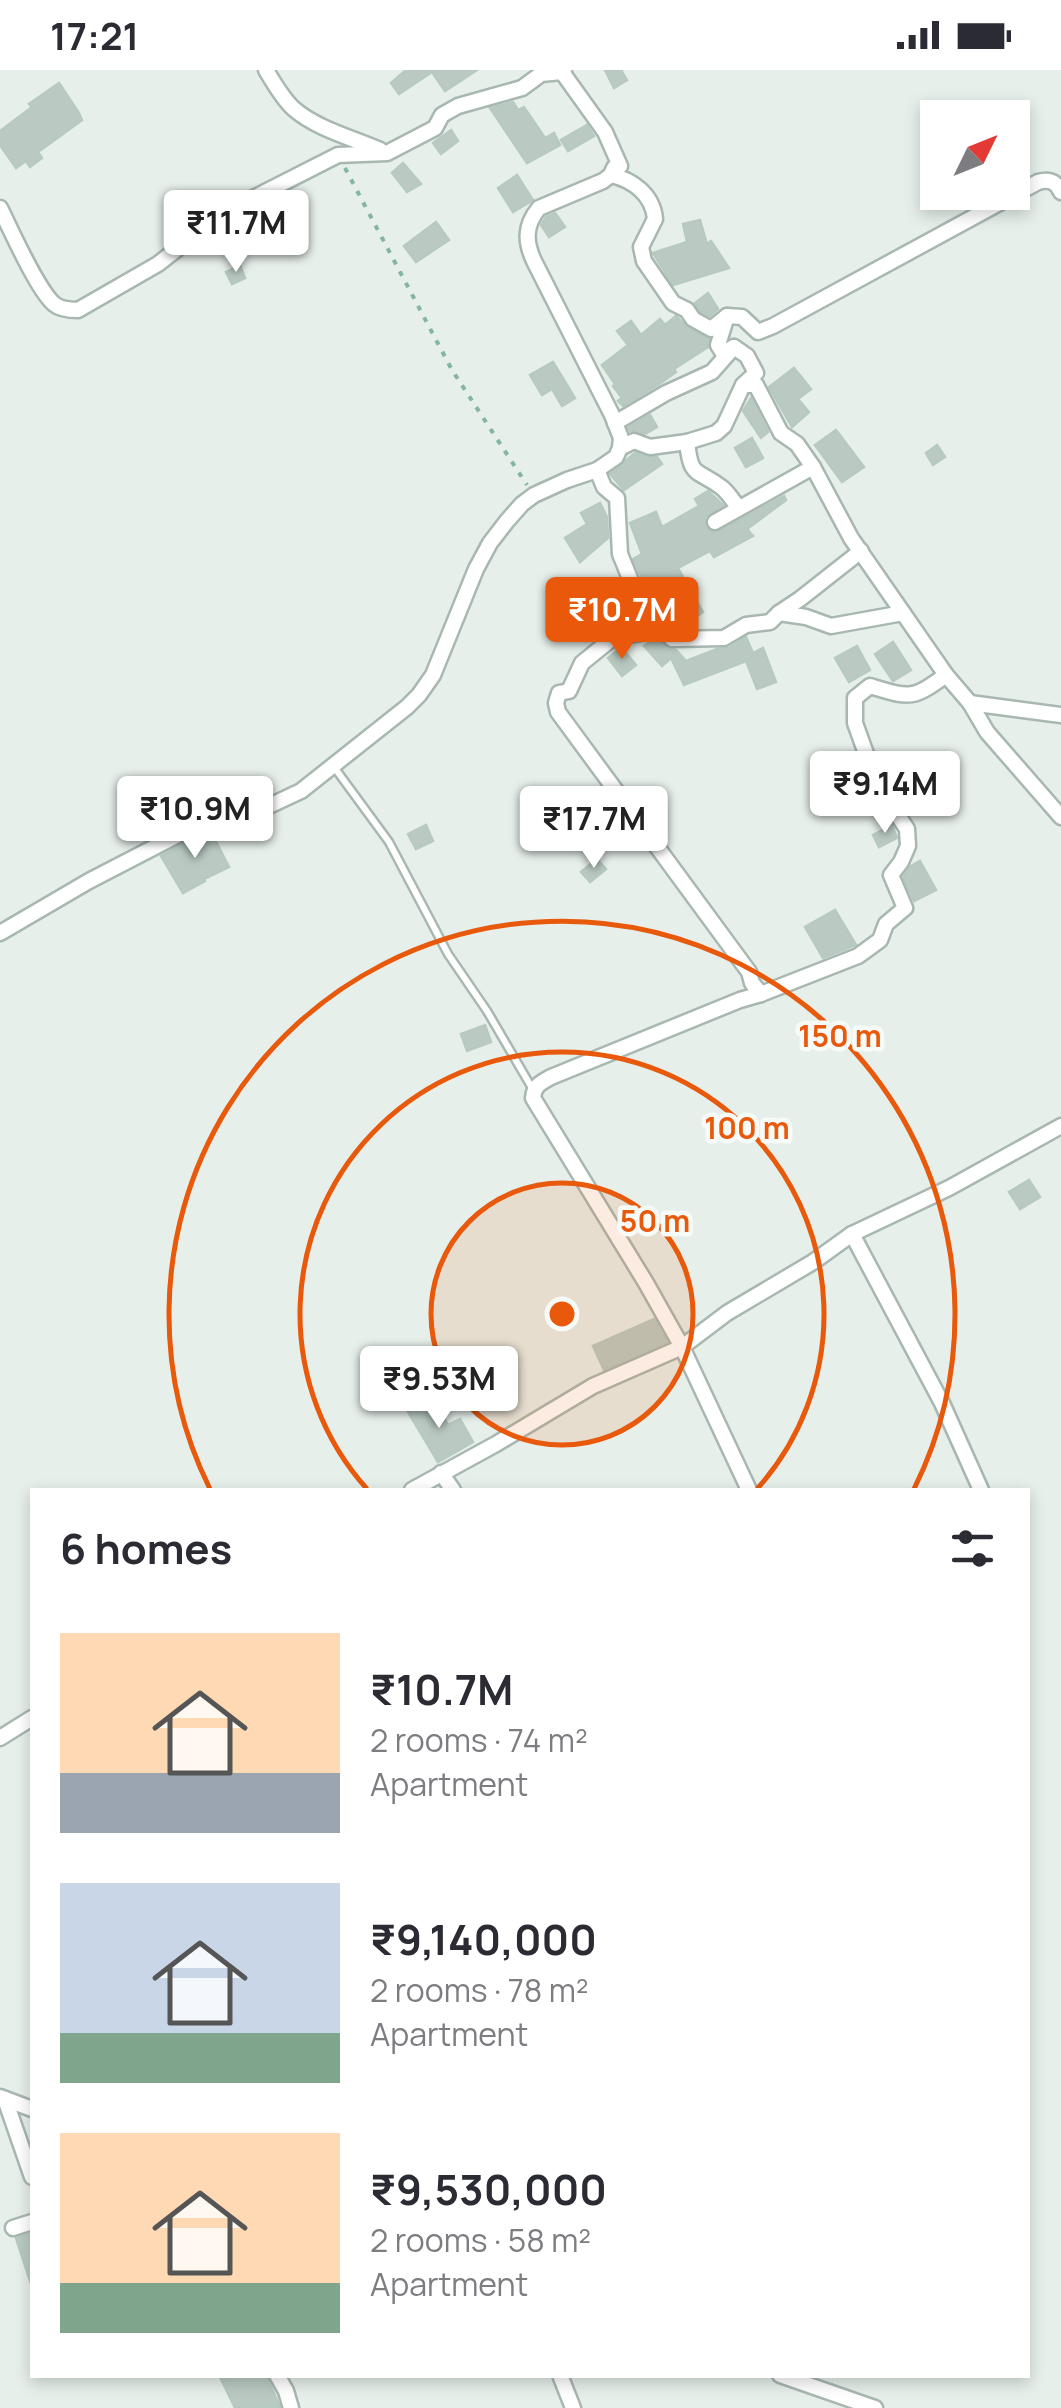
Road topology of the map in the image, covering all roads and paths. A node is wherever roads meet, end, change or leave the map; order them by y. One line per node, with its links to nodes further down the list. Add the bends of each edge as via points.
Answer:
1 (266, 70): 3 (street, via 294,109)
2 (563, 71): 3 (street, via 458,106 435,128); 5 (street, via 605,132 620,166)
3 (388, 154): 4 (street)
4 (338, 155): 7 (street, via 222,214 158,264 78,310 55,305); 16 (path, via 452,370)
5 (611, 175): 8 (street, via 630,182 652,205 655,219 641,252 668,298 711,329); 11 (street, via 540,208 526,240)
6 (1061, 192): 8 (street, via 1054,182 1038,182 758,332 742,317)
7 (0, 208)
8 (727, 316): 9 (street, via 718,345 722,353)
9 (734, 347): 10 (street, via 756,373); 11 (street, via 712,372)
10 (743, 385): 12 (street, via 724,426); 14 (street, via 756,385 782,433)
11 (616, 424): 13 (street)
12 (687, 442): 13 (street, via 650,447 634,441); 17 (street, via 694,472 724,488)
13 (620, 448): 15 (street)
14 (813, 467): 17 (street); 19 (street)
15 (597, 470): 16 (street); 22 (street, via 617,498 620,554 644,616)
16 (534, 495): 26 (street, via 490,543 419,696)
17 (738, 507): 18 (street)
18 (715, 522)
19 (860, 551): 20 (street); 21 (street)
20 (779, 612): 21 (street, via 830,626); 22 (street, via 770,622 746,625 724,638 672,638 660,625)
21 (903, 613): 23 (street)
22 (639, 633): 29 (street, via 614,636 582,662 556,703 558,712)
23 (946, 675): 24 (street); 29 (street, via 906,697 870,686 855,698 855,723 877,784 908,829 908,846 891,875 905,908 858,956)
24 (970, 703): 25 (street); 27 (street)
25 (1061, 715)
26 (333, 766): 28 (street, via 270,806 228,810); 30 (lane, via 389,842 448,954)
27 (1061, 817)
28 (0, 933)
29 (762, 994): 30 (street, via 551,1077)
30 (534, 1090): 33 (street)
31 (1061, 1126): 32 (street)
32 (852, 1234): 33 (street); 38 (street)
33 (682, 1347): 34 (street, via 593,1386); 37 (street)
34 (441, 1473): 35 (street); 36 (street)
35 (415, 1488)
36 (452, 1488)
37 (748, 1488)
38 (979, 1488)
39 (30, 1719): 40 (street)
40 (0, 1738)
41 (2, 2098): 42 (street); 43 (street)
42 (30, 2108)
43 (30, 2172)
44 (30, 2223): 45 (street)
45 (13, 2228)
46 (278, 2378): 49 (street)
47 (561, 2378): 50 (street)
48 (789, 2378): 51 (street)
49 (291, 2408)
50 (573, 2408)
51 (874, 2408)

